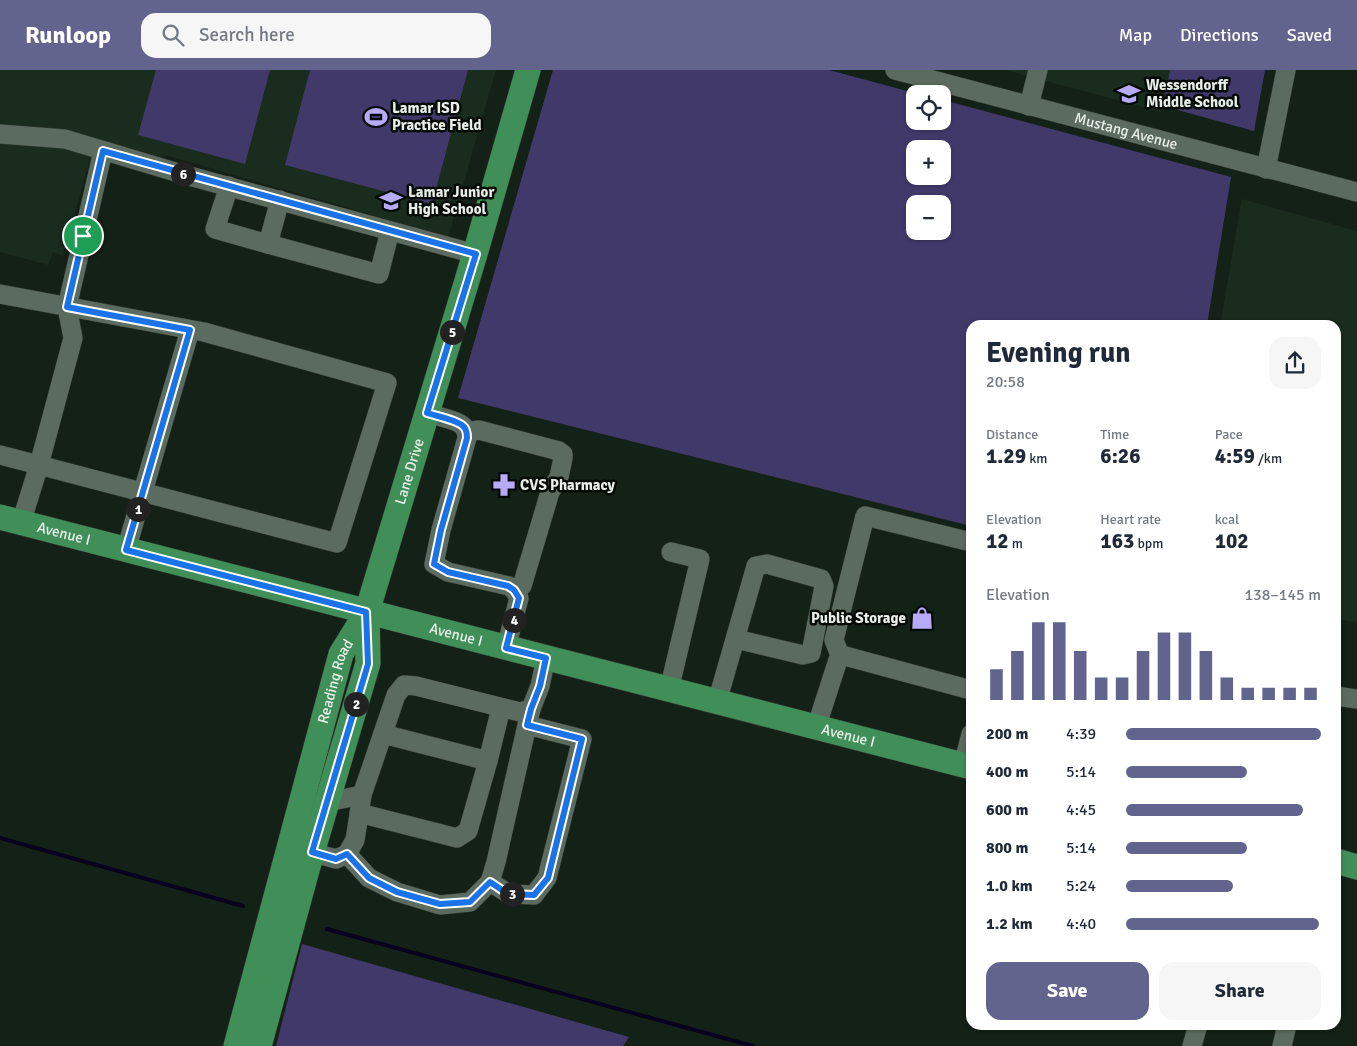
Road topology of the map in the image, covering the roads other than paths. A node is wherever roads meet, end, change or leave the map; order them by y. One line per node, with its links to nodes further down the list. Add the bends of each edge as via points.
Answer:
1 (528, 70): 14 (main road, Lane Drive)
2 (895, 70): 5 (street, Mustang Avenue)
3 (1038, 70): 5 (street)
4 (1286, 70): 8 (street)
5 (1029, 106): 8 (street, Mustang Avenue)
6 (0, 134): 7 (street, via 65,139)
7 (103, 151): 9 (street); 16 (street)
8 (1266, 169): 10 (street, Mustang Avenue)
9 (228, 186): 11 (street); 13 (street, via 215,229)
10 (1357, 192)
11 (280, 200): 12 (street); 13 (street)
12 (390, 230): 13 (street, via 378,274); 14 (street)
13 (268, 244)
14 (476, 254): 18 (main road, Lane Drive)
15 (0, 294): 16 (street)
16 (67, 307): 17 (street); 21 (street, via 73,338)
17 (190, 330): 22 (street); 22 (street, via 387,383 337,543)
18 (427, 413): 19 (street, via 457,422 464,426); 28 (main road, Lane Drive)
19 (466, 432): 27 (street, via 434,564 448,572); 27 (street, via 478,430 563,454 522,586)
20 (0, 455): 21 (street)
21 (39, 465): 22 (street); 23 (street)
22 (142, 493): 25 (street)
23 (11, 520): 25 (main road, Avenue I)
24 (966, 541): 32 (street, via 865,516 834,640)
25 (126, 550): 28 (main road, Avenue I)
26 (671, 552): 34 (street, via 700,559)
27 (514, 590): 30 (street, via 519,598)
28 (366, 612): 30 (main road, Avenue I); 44 (main road, Reading Road, via 368,664); 47 (main road, Reading Road, via 341,654)
29 (736, 639): 29 (street, via 756,566 767,564 821,579 824,586 811,653 802,655); 37 (street)
30 (506, 648): 31 (main road, Avenue I)
31 (546, 658): 34 (main road, Avenue I); 39 (street)
32 (841, 658): 33 (street, via 845,656); 40 (street)
33 (966, 689)
34 (669, 690): 37 (main road, Avenue I)
35 (1341, 697): 36 (street)
36 (1357, 699)
37 (718, 702): 40 (main road, Avenue I)
38 (501, 708): 39 (street); 41 (street, via 404,685 396,695); 42 (street)
39 (529, 717): 51 (street); 51 (street, via 582,739 548,878 534,895 508,894)
40 (816, 728): 43 (main road, Avenue I)
41 (383, 734): 42 (street); 46 (street)
42 (488, 762): 46 (street, via 468,831 457,838)
43 (966, 766)
44 (335, 774): 45 (main road, Reading Road); 46 (street)
45 (327, 802): 46 (street); 47 (main road, Reading Road)
46 (361, 804): 48 (street, via 355,840)
47 (301, 849): 48 (street, via 336,859); 54 (main road, Reading Road); 55 (main road, Reading Road)
48 (347, 854): 51 (street, via 369,878 397,892 440,904 470,902)
49 (1341, 862): 50 (main road)
50 (1357, 866)
51 (490, 882)
52 (1197, 1030): 56 (street)
53 (1286, 1030): 57 (street)
54 (236, 1046)
55 (260, 1046)
56 (1192, 1046)
57 (1282, 1046)

